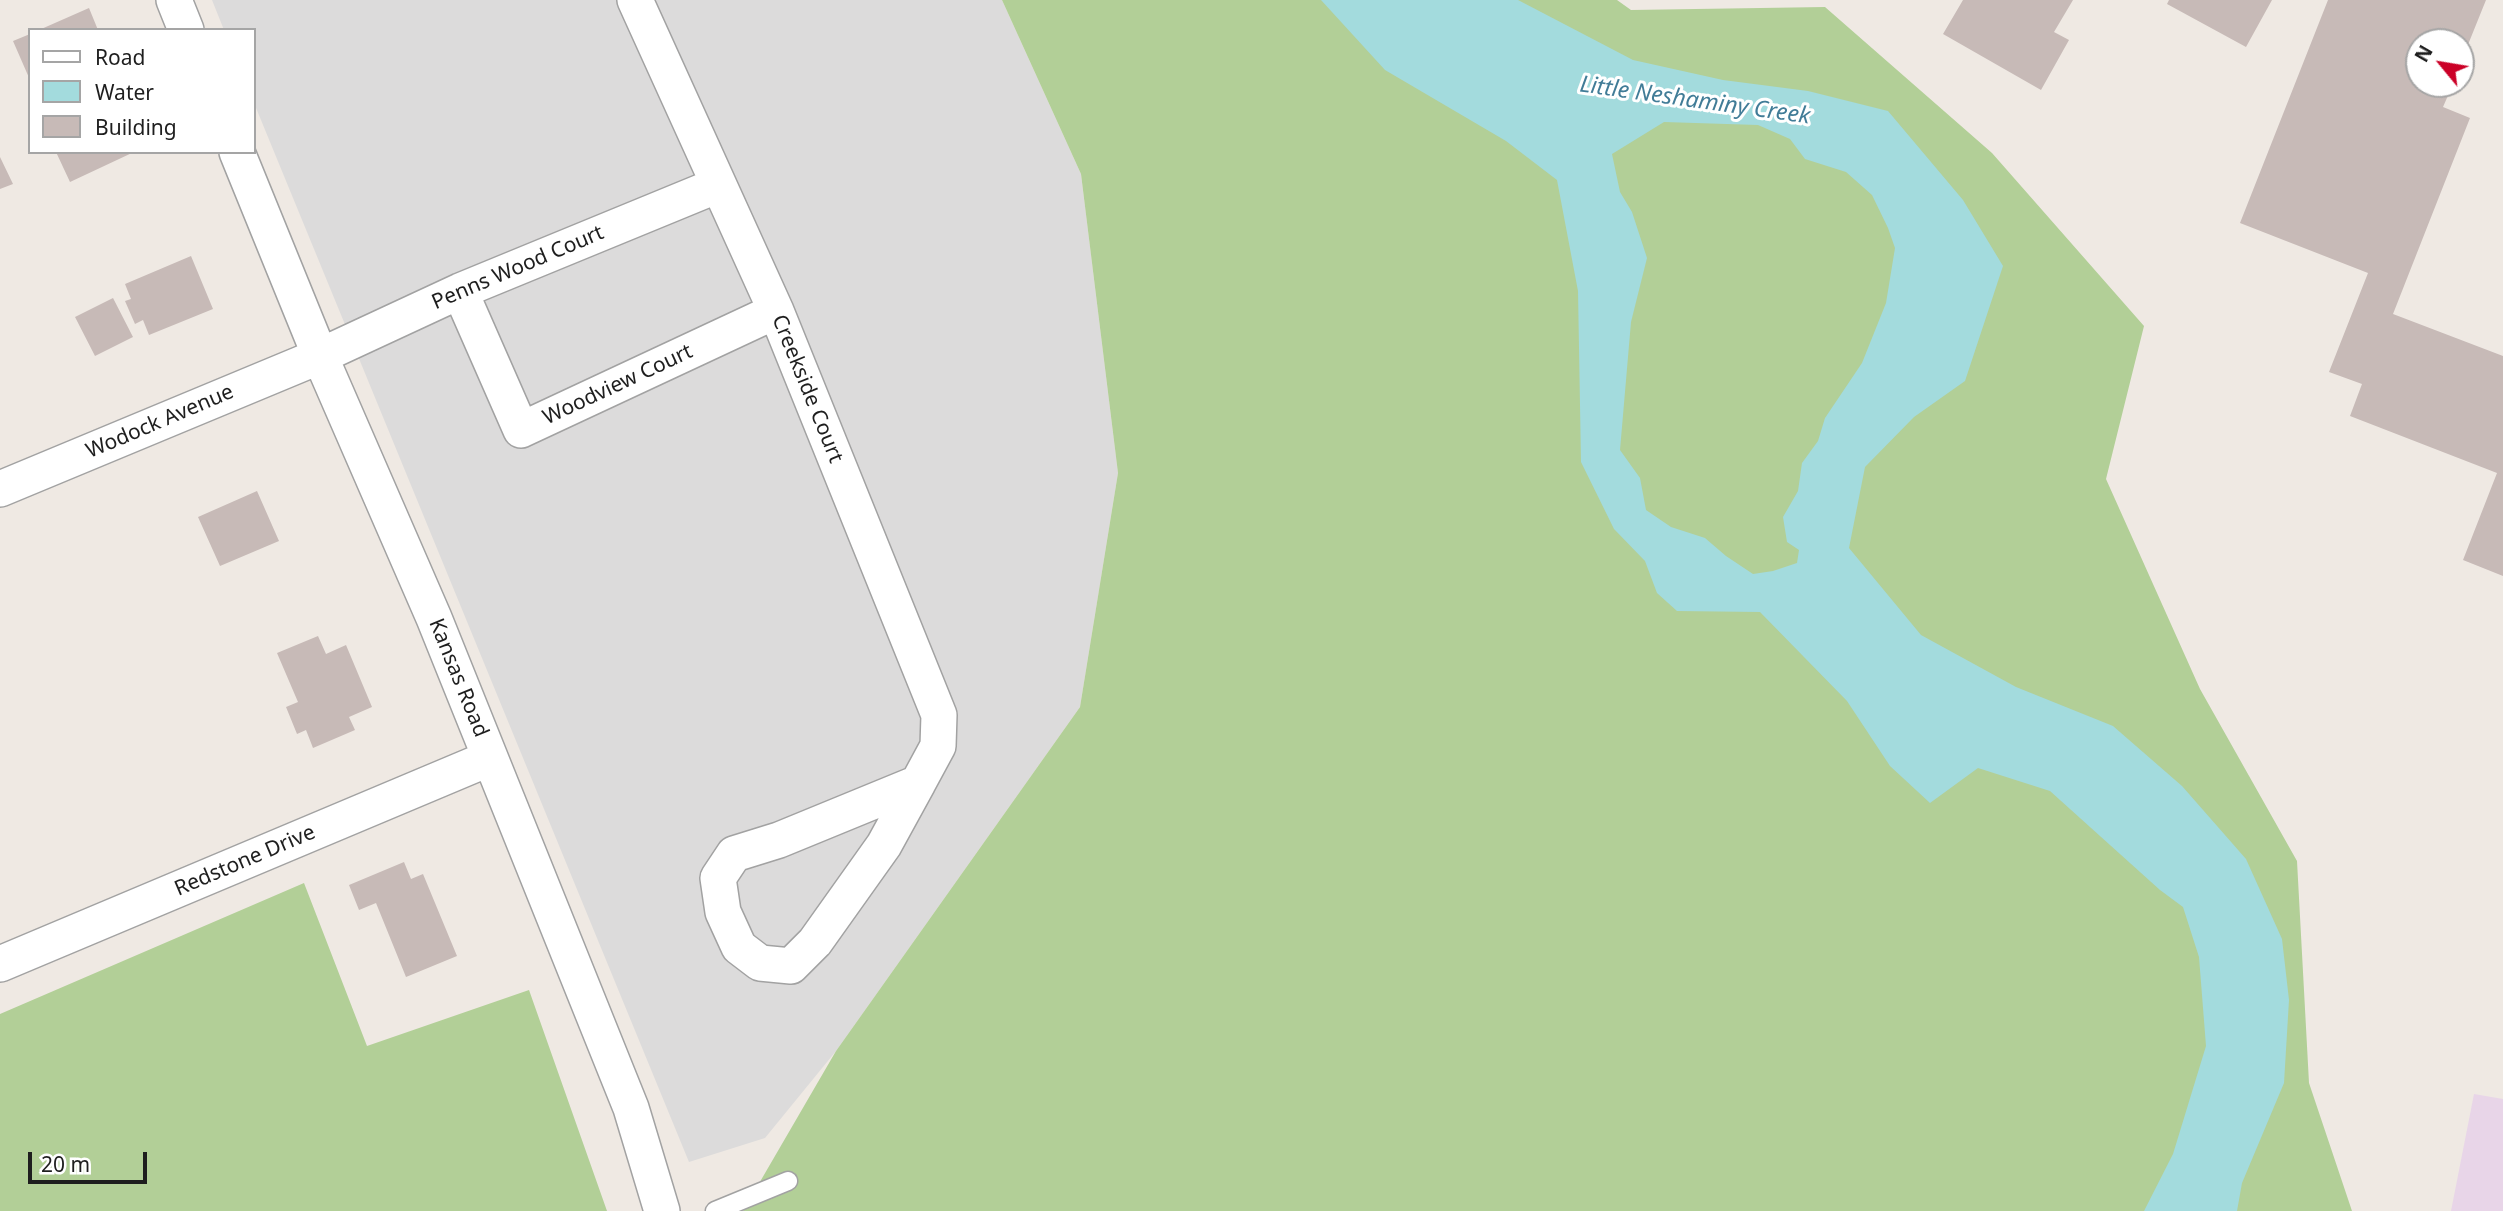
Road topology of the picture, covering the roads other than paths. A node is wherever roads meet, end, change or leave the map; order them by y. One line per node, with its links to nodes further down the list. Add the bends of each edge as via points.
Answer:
1 (174, 0): 3 (street)
2 (635, 0): 5 (street, Creekside Court)
3 (185, 28)
4 (238, 154): 8 (street, Kansas Road)
5 (718, 185): 6 (street, Penns Wood Court); 7 (street, Creekside Court)
6 (460, 291): 7 (street, Woodview Court, via 521,430); 8 (street, Penns Wood Court)
7 (776, 311): 11 (street, Creekside Court, via 939,715 938,746)
8 (320, 356): 9 (street, Wodock Avenue); 10 (street, Kansas Road)
9 (0, 489)
10 (490, 758): 12 (street, Redstone Drive); 14 (street, Kansas Road, via 631,1108)
11 (918, 783): 11 (street, Creekside Court, via 734,854 718,878 723,912 739,947 760,963 791,966 815,942 884,845)
12 (0, 964)
13 (788, 1181): 15 (lane)
14 (662, 1211)
15 (715, 1211)

